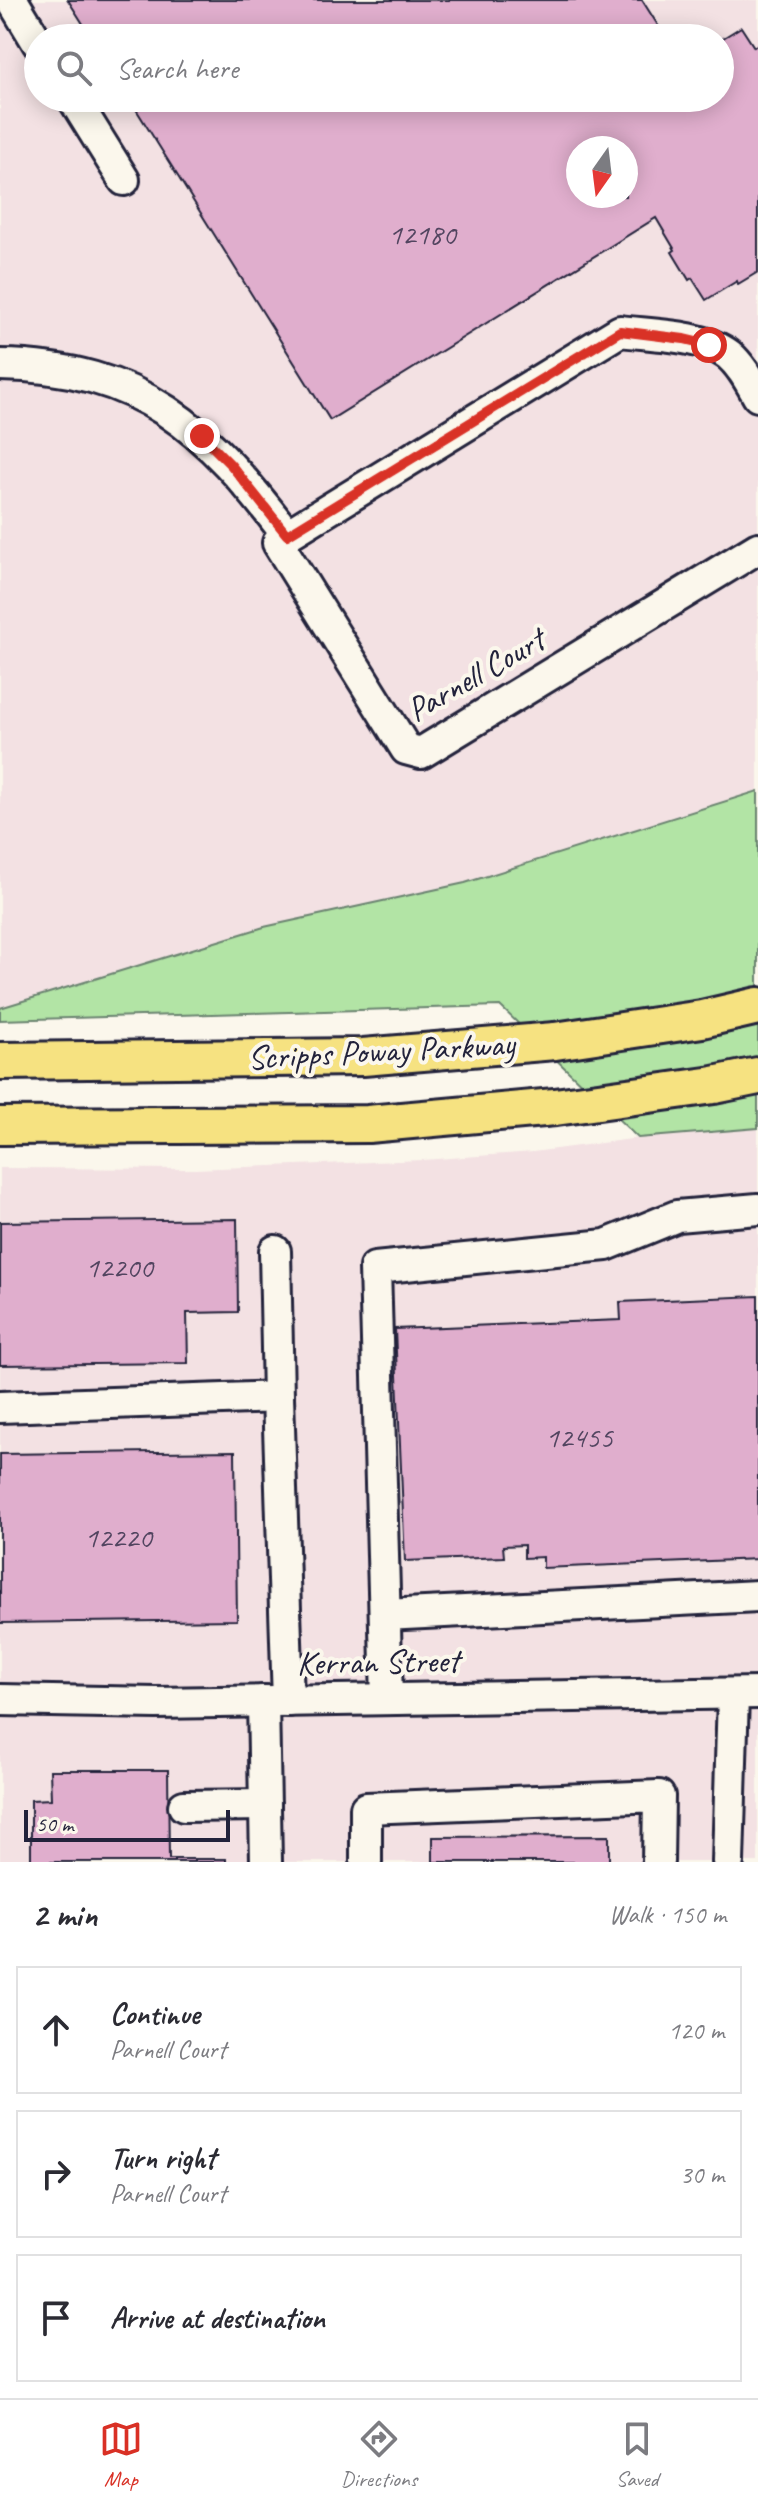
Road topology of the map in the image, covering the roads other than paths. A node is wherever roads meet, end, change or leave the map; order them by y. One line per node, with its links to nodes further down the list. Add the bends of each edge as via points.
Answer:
1 (12, 0): 2 (street)
2 (27, 24)
3 (82, 112): 4 (street)
4 (124, 180)
5 (0, 365): 7 (street, Parnell Court, via 93,377 165,408 216,449)
6 (758, 396): 7 (street, via 739,365 709,345 620,331)
7 (287, 535): 8 (street, Parnell Court, via 279,546 406,749 421,753)
8 (758, 548)
9 (758, 1006): 10 (main road, Scripps Poway Parkway, via 555,1041 363,1057)
10 (0, 1061)
11 (758, 1076): 12 (main road, Scripps Poway Parkway, via 555,1107 368,1124)
12 (0, 1126)
13 (758, 1209): 18 (street, via 677,1216 606,1245 375,1268)
14 (275, 1251): 15 (street)
15 (278, 1397): 16 (street); 22 (street)
16 (0, 1407)
17 (758, 1596): 18 (street)
18 (385, 1615): 20 (street)
19 (746, 1694): 20 (street, Kerran Street); 28 (street)
20 (387, 1699): 22 (street, Kerran Street)
21 (0, 1700): 22 (street, Kerran Street)
22 (275, 1701): 23 (street)
23 (265, 1805): 24 (street); 25 (street)
24 (184, 1806)
25 (266, 1862)
26 (366, 1862): 27 (street, via 366,1808 659,1796)
27 (658, 1862)
28 (728, 1862)

